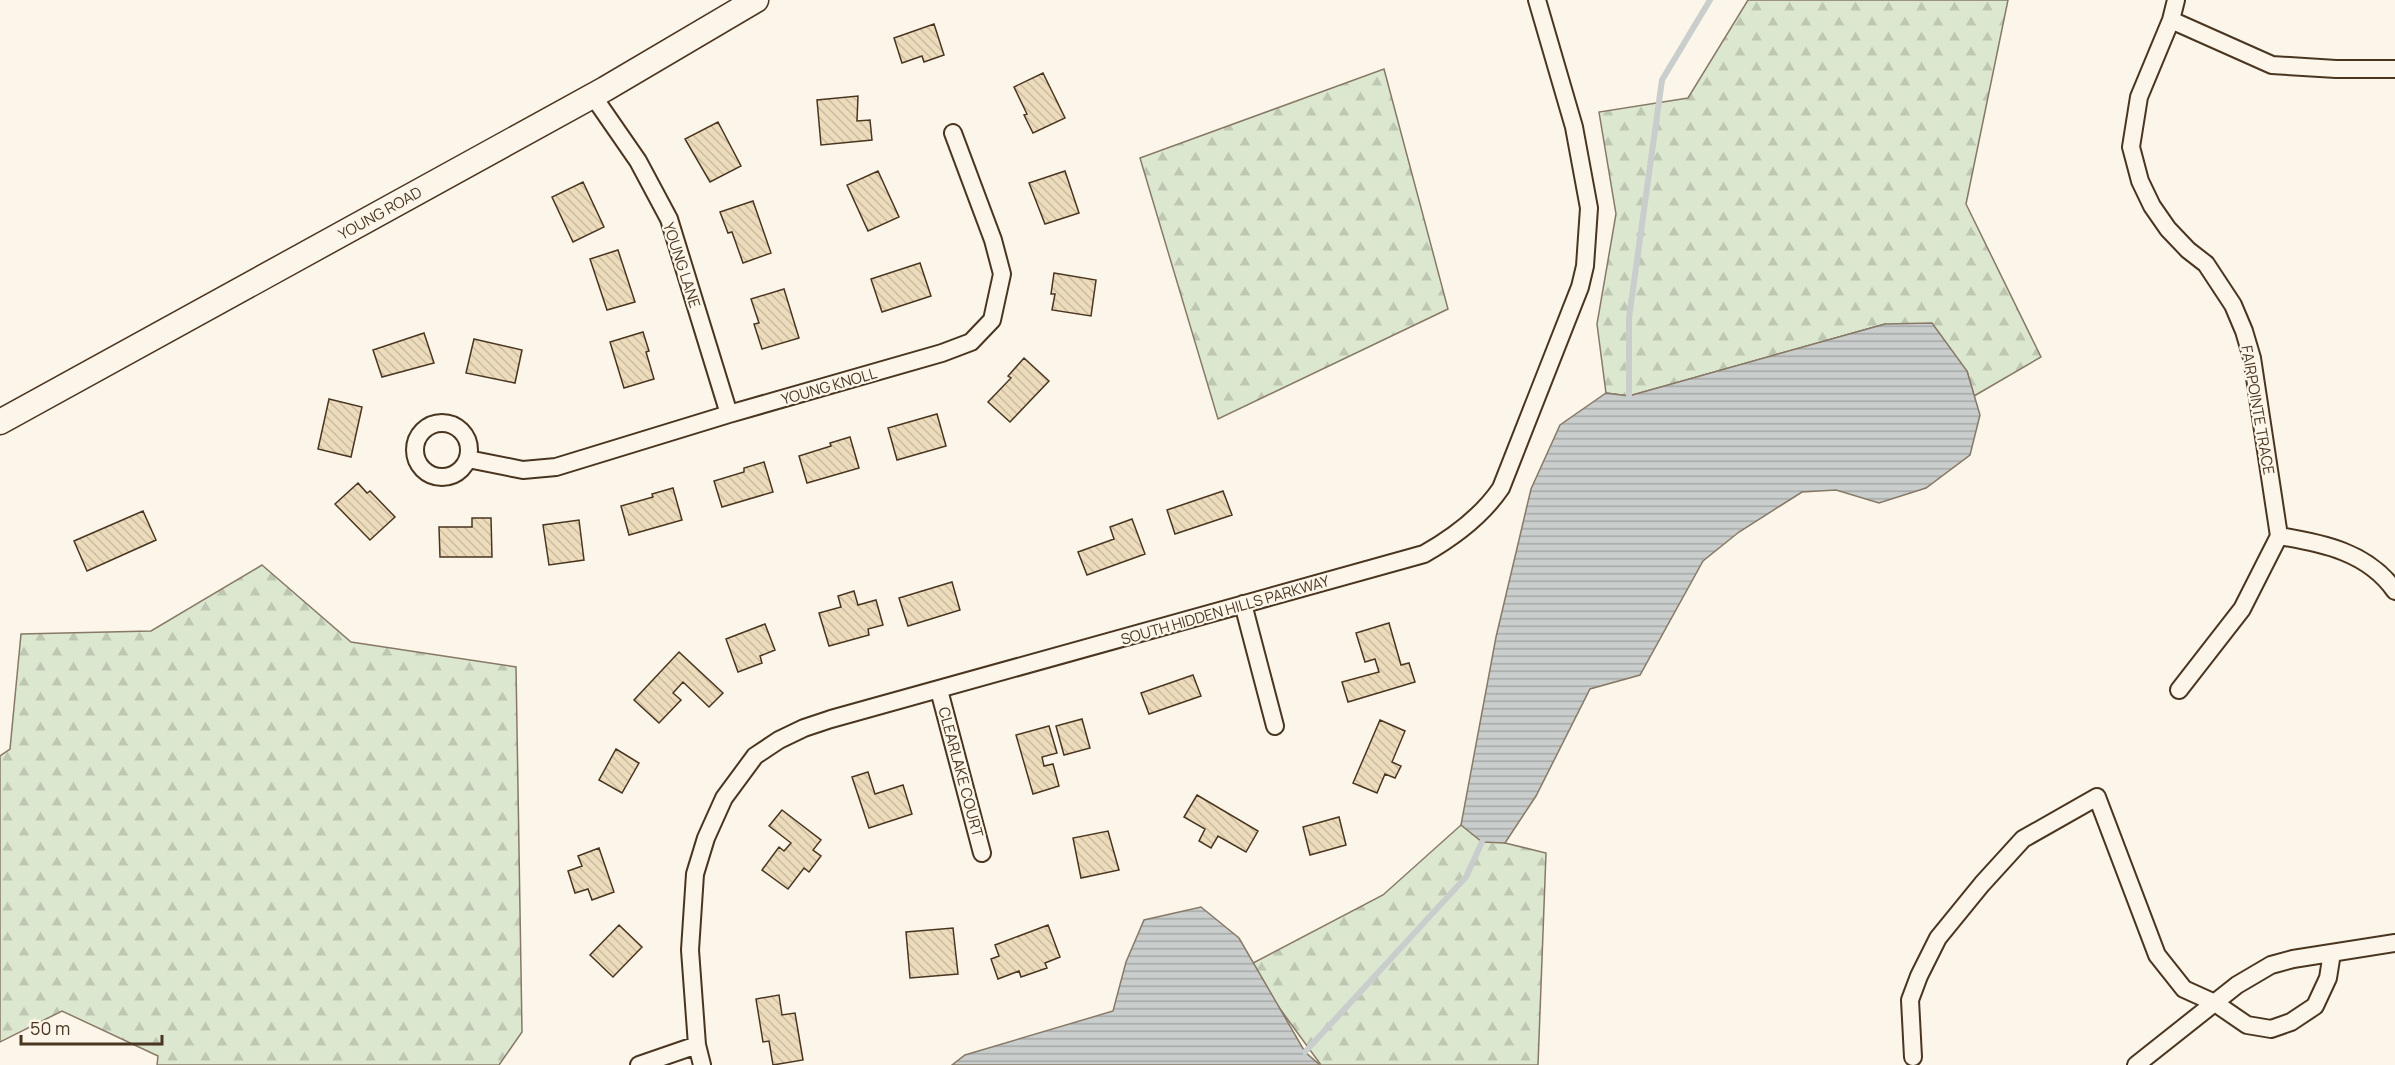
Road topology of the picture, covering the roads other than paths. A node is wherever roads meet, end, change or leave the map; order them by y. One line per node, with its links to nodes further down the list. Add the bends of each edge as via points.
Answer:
1 (756, 0): 6 (street, YOUNG ROAD)
2 (1537, 0): 13 (street, SOUTH HIDDEN HILLS PARKWAY, via 1574,127 1589,208 1585,266 1501,488 1490,504 1449,540 1424,554)
3 (2176, 0): 4 (street, FAIRPOINTE TRACE)
4 (2171, 20): 5 (street, via 2272,65); 11 (street, FAIRPOINTE TRACE, via 2139,97 2131,147 2152,206 2168,229 2206,264 2233,305 2244,331 2252,358)
5 (2395, 69)
6 (592, 96): 8 (street, YOUNG LANE, via 638,161 669,219); 9 (street, YOUNG ROAD)
7 (953, 134): 8 (street, YOUNG KNOLL, via 1002,274 992,320 971,342 942,353)
8 (729, 414): 10 (street, YOUNG KNOLL, via 556,467 523,470)
9 (0, 422)
10 (468, 459)
11 (2279, 536): 12 (street, via 2322,543 2352,555 2375,569); 15 (street, via 2241,609)
12 (2395, 591)
13 (1243, 604): 14 (street, SOUTH HIDDEN HILLS PARKWAY); 16 (street)
14 (939, 690): 17 (street, CLEARLAKE COURT); 21 (street, SOUTH HIDDEN HILLS PARKWAY, via 831,719 779,740 755,756 724,798 695,874 690,950)
15 (2179, 690)
16 (1275, 726)
17 (982, 853)
18 (2395, 943): 19 (street)
19 (2332, 953): 20 (street, via 2271,965); 20 (street, via 2328,978 2315,1006 2291,1022 2271,1029 2247,1025)
20 (2215, 1003): 22 (street, via 2184,989 2157,955 2097,797 2023,839 1938,938 1910,1000); 25 (street)
21 (697, 1045): 23 (street); 24 (street, SOUTH HIDDEN HILLS PARKWAY)
22 (1913, 1057)
23 (639, 1065)
24 (702, 1065)
25 (2136, 1065)

